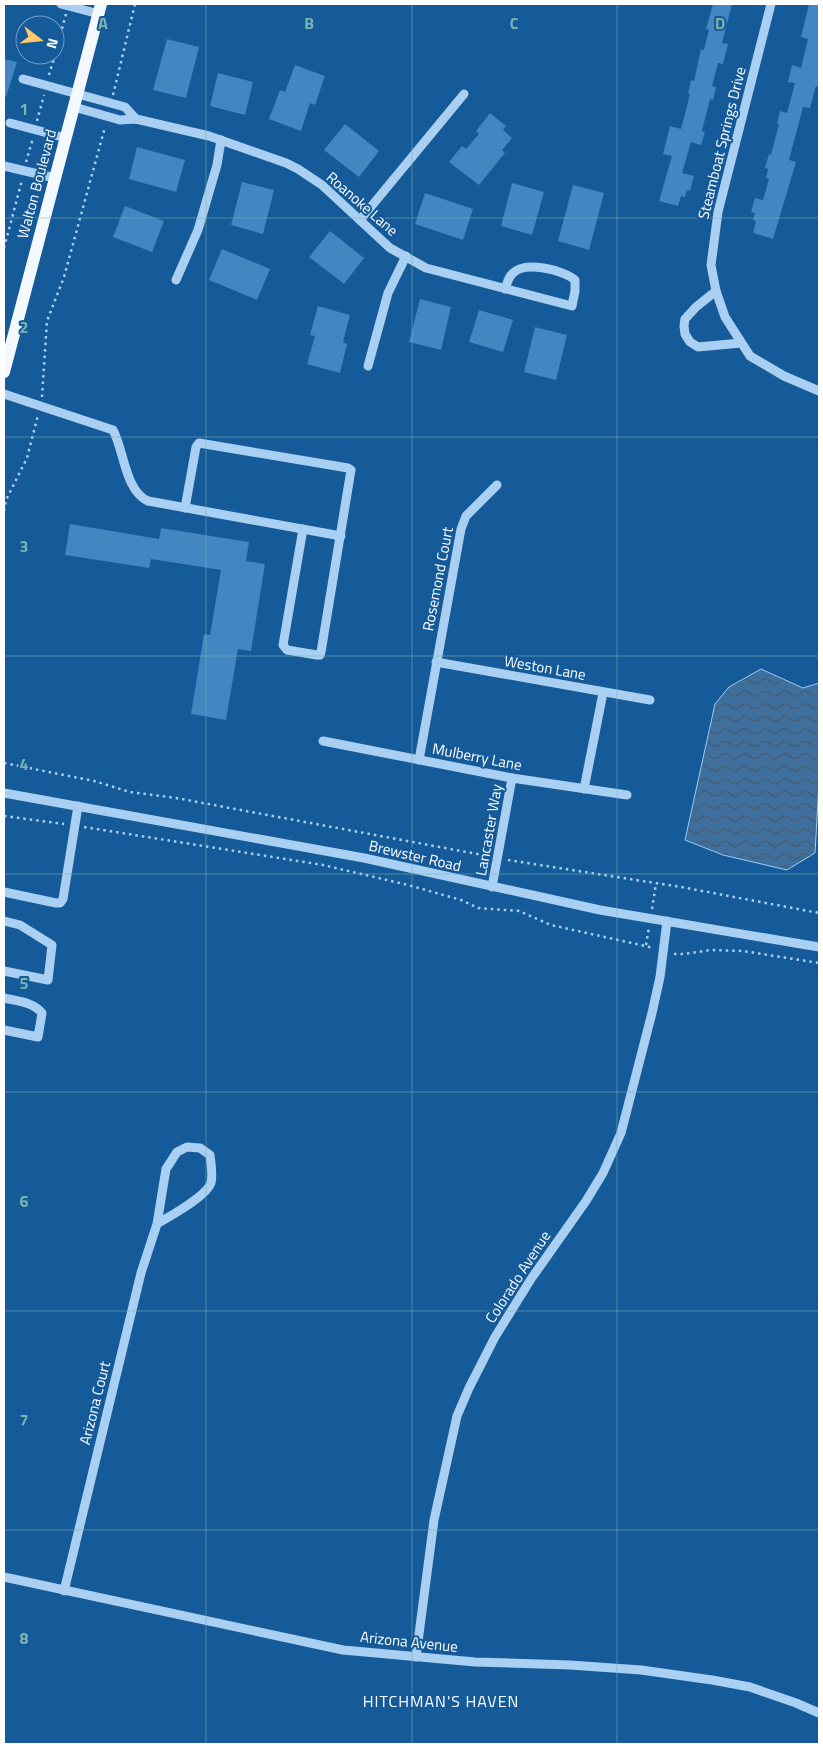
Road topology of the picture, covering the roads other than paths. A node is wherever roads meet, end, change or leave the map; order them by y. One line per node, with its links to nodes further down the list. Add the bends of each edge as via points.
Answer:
1 (772, 4): 18 (street, Steamboat Springs Drive, via 718,212 710,265)
2 (64, 5): 3 (street)
3 (100, 9): 5 (main road, Walton Boulevard)
4 (23, 80): 5 (street, Roanoke Lane)
5 (78, 93): 7 (main road, Walton Boulevard); 8 (street, Roanoke Lane, via 125,107)
6 (464, 94): 14 (street)
7 (74, 107): 8 (street, Roanoke Lane, via 120,120); 10 (main road, Walton Boulevard)
8 (136, 119): 11 (street, Roanoke Lane)
9 (10, 123): 10 (street)
10 (66, 138): 13 (main road, Walton Boulevard)
11 (221, 140): 14 (street, Roanoke Lane, via 298,168); 16 (street, via 198,230)
12 (4, 166): 13 (street)
13 (55, 178): 21 (main road, Walton Boulevard)
14 (360, 220): 15 (street, Roanoke Lane, via 390,248)
15 (406, 256): 17 (street, Roanoke Lane, via 426,268); 20 (street, via 388,293)
16 (176, 280)
17 (504, 288): 17 (street, Roanoke Lane, via 572,306 575,280 569,275 526,267 511,275)
18 (716, 291): 19 (street, Steamboat Springs Drive, via 725,317); 19 (street, via 685,319 685,334 698,347)
19 (741, 344): 22 (street, Steamboat Springs Drive, via 750,356 784,376)
20 (368, 366)
21 (4, 372)
22 (819, 390)
23 (4, 394): 25 (street, via 113,430 138,494 148,501)
24 (497, 485): 28 (street, Rosemond Court, via 466,516 461,529)
25 (185, 508): 26 (street); 27 (street, via 198,443 348,468 351,474)
26 (303, 529): 27 (street); 27 (street, via 283,645 287,650 320,655)
27 (341, 536)
28 (436, 662): 29 (street, Weston Lane); 32 (street, Rosemond Court)
29 (603, 693): 30 (street, Weston Lane); 34 (street)
30 (650, 700)
31 (323, 742): 32 (street, Mulberry Lane)
32 (419, 760): 33 (street, Mulberry Lane)
33 (512, 778): 34 (street, Mulberry Lane); 38 (street, Lancaster Way)
34 (584, 789): 36 (street, Mulberry Lane)
35 (4, 793): 37 (street, Brewster Road)
36 (628, 795)
37 (78, 806): 38 (street, Brewster Road, via 364,858); 39 (street, via 63,900 56,903)
38 (492, 887): 40 (street, Brewster Road)
39 (4, 892)
40 (667, 921): 42 (street, Brewster Road); 49 (street, Colorado Avenue, via 660,977 621,1133 586,1201 531,1278 495,1337 457,1416 434,1520)
41 (4, 922): 43 (street, via 20,924 52,945 48,980)
42 (819, 946)
43 (4, 971)
44 (4, 998): 45 (street, via 23,1002 42,1013 38,1038)
45 (4, 1030)
46 (157, 1224): 46 (street, Arizona Court, via 182,1210 210,1184 210,1155 200,1148 187,1147 177,1152 166,1169); 48 (street, Arizona Court, via 141,1273)
47 (4, 1577): 48 (street, Arizona Avenue)
48 (64, 1590): 49 (street, Arizona Avenue, via 343,1650)
49 (416, 1657): 50 (street, Arizona Avenue, via 614,1668 686,1676 750,1687)
50 (818, 1710)

